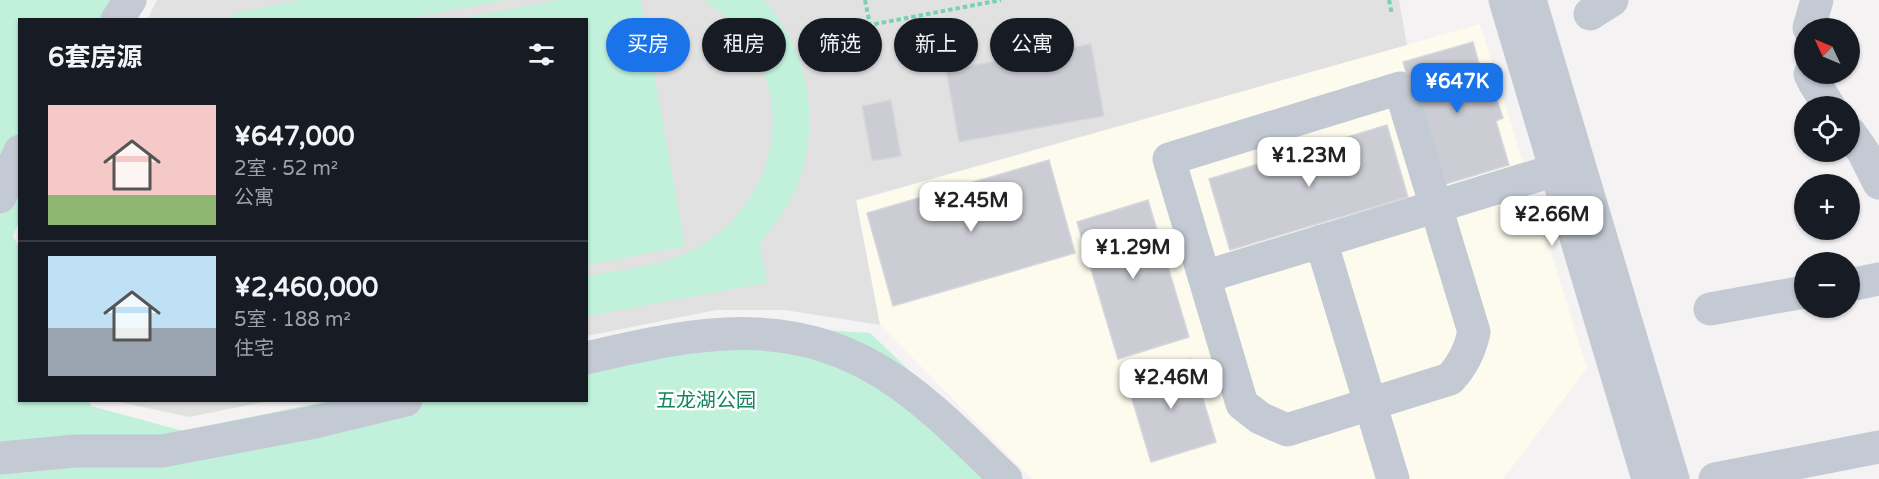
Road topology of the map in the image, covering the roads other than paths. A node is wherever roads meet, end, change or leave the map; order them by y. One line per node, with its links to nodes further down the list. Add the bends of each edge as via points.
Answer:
1 (130, 0): 5 (street)
2 (1505, 0): 9 (street)
3 (1530, 0): 27 (street)
4 (1817, 0): 6 (street)
5 (118, 18)
6 (1812, 18)
7 (1860, 147): 10 (street)
8 (18, 156): 11 (street)
9 (1556, 170): 12 (street); 26 (street)
10 (1879, 183)
11 (0, 197)
12 (1436, 206): 13 (street); 14 (street, via 1400,88 1169,159); 21 (street, via 1474,332 1471,346 1450,379)
13 (1321, 242): 14 (street); 21 (street)
14 (1204, 277): 21 (street, via 1242,404 1251,412 1287,430)
15 (1879, 279): 16 (street)
16 (1860, 283)
17 (1794, 294): 18 (street)
18 (1710, 309)
19 (588, 358): 24 (street, via 708,334 782,335 826,345 866,362 902,385)
20 (398, 402): 23 (street, via 162,451 75,451)
21 (1370, 404): 25 (street)
22 (1879, 447): 28 (street)
23 (0, 458)
24 (1006, 479)
25 (1393, 479)
26 (1648, 479)
27 (1672, 479)
28 (1715, 479)

